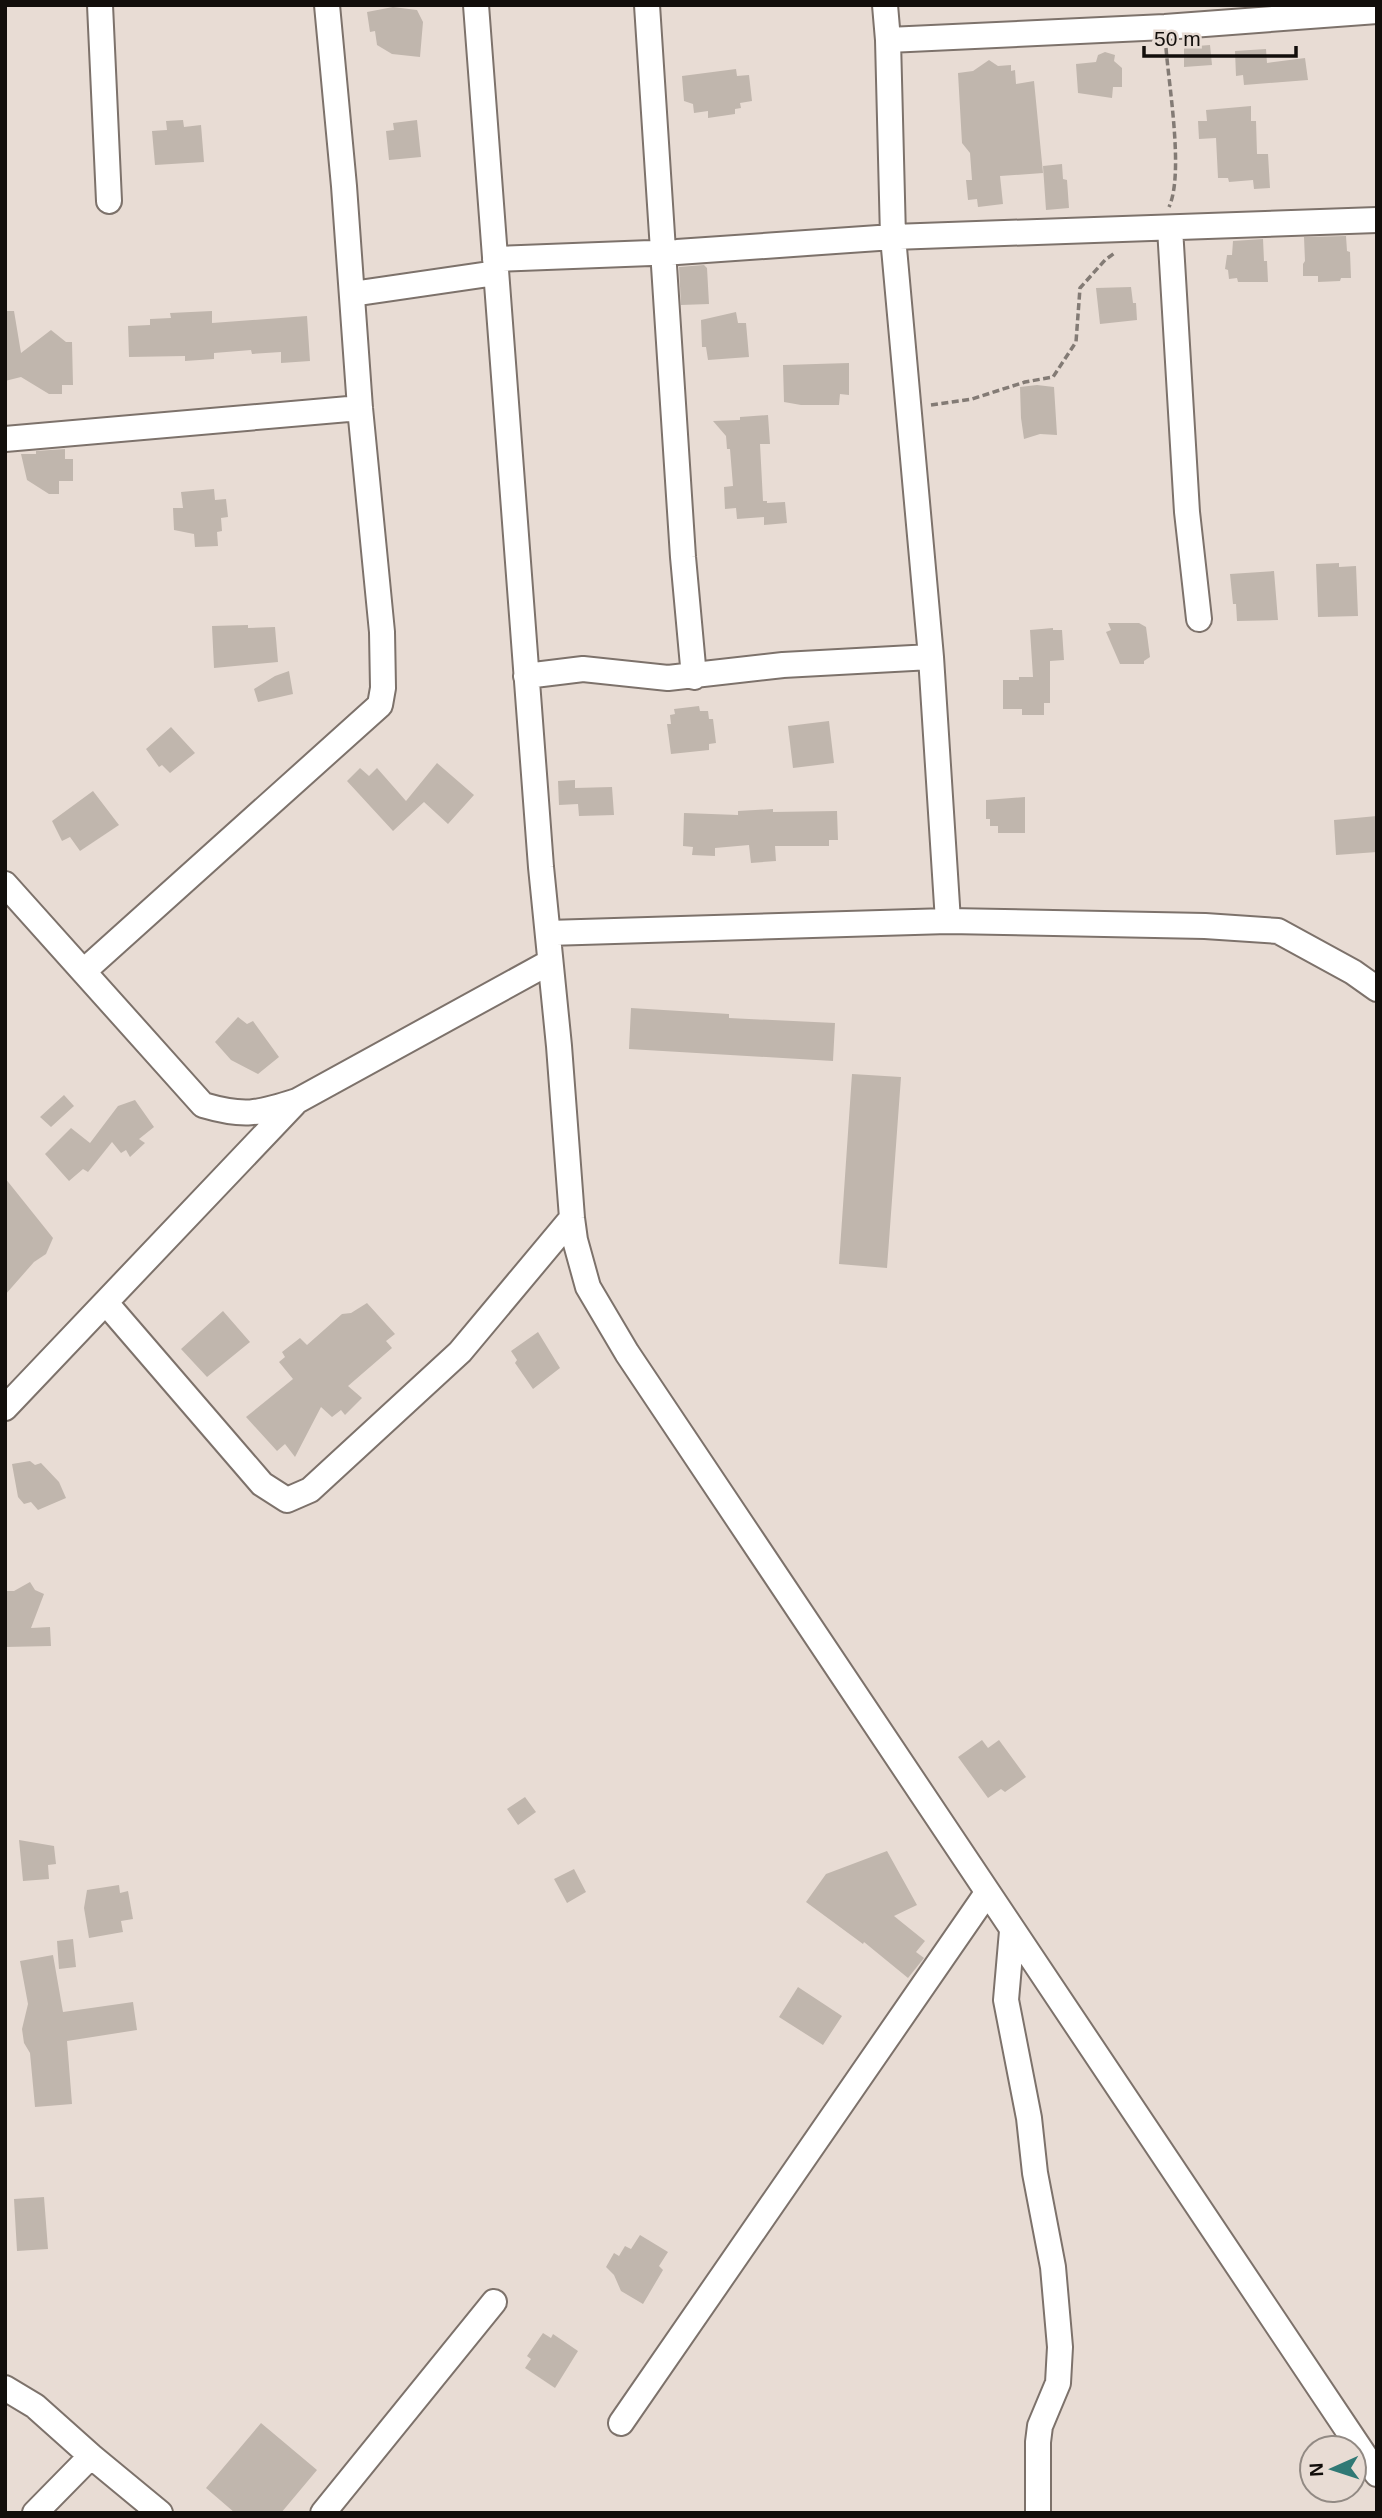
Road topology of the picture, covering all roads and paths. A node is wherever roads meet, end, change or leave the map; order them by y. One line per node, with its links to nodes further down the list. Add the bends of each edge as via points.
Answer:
1 (100, 5): 9 (street)
2 (327, 5): 16 (street)
3 (476, 5): 15 (street)
4 (648, 5): 14 (street)
5 (885, 5): 8 (street)
6 (1377, 11): 7 (street)
7 (1164, 27): 8 (street); 11 (path, via 1175,157 1173,197)
8 (888, 40): 12 (street)
9 (109, 201)
10 (1377, 220): 11 (street)
11 (1159, 229): 12 (street); 20 (street)
12 (892, 237): 14 (street); 18 (street)
13 (1115, 252): 18 (path, via 1080,288 1076,342 1053,377 972,399)
14 (664, 253): 15 (street); 23 (street)
15 (495, 266): 16 (street); 22 (street)
16 (352, 294): 17 (street)
17 (360, 408): 19 (street); 28 (street, via 382,632 380,705)
18 (908, 409): 21 (street)
19 (5, 439)
20 (1199, 619)
21 (932, 657): 23 (street, via 783,665); 25 (street)
22 (526, 676): 23 (street, via 583,669); 26 (street)
23 (694, 677)
24 (5, 884): 28 (street)
25 (948, 921): 26 (street); 29 (street, via 1278,931)
26 (548, 933): 27 (street)
27 (550, 961): 30 (street); 31 (street)
28 (84, 971): 30 (street, via 203,1105 232,1114 264,1112)
29 (1377, 989)
30 (297, 1101): 32 (street)
31 (572, 1218): 32 (street, via 460,1352 310,1490 288,1500 262,1484); 34 (street, via 588,1287 627,1353)
32 (106, 1303): 33 (street)
33 (5, 1408)
34 (987, 1893): 35 (street); 38 (street)
35 (1012, 1931): 40 (street); 44 (street, via 1006,2000 1053,2266 1060,2347 1058,2383 1040,2426)
36 (494, 2302): 43 (street)
37 (5, 2388): 39 (street, via 35,2406)
38 (621, 2423)
39 (91, 2456): 41 (street); 42 (street)
40 (1377, 2474)
41 (35, 2513)
42 (160, 2513)
43 (323, 2513)
44 (1038, 2513)

